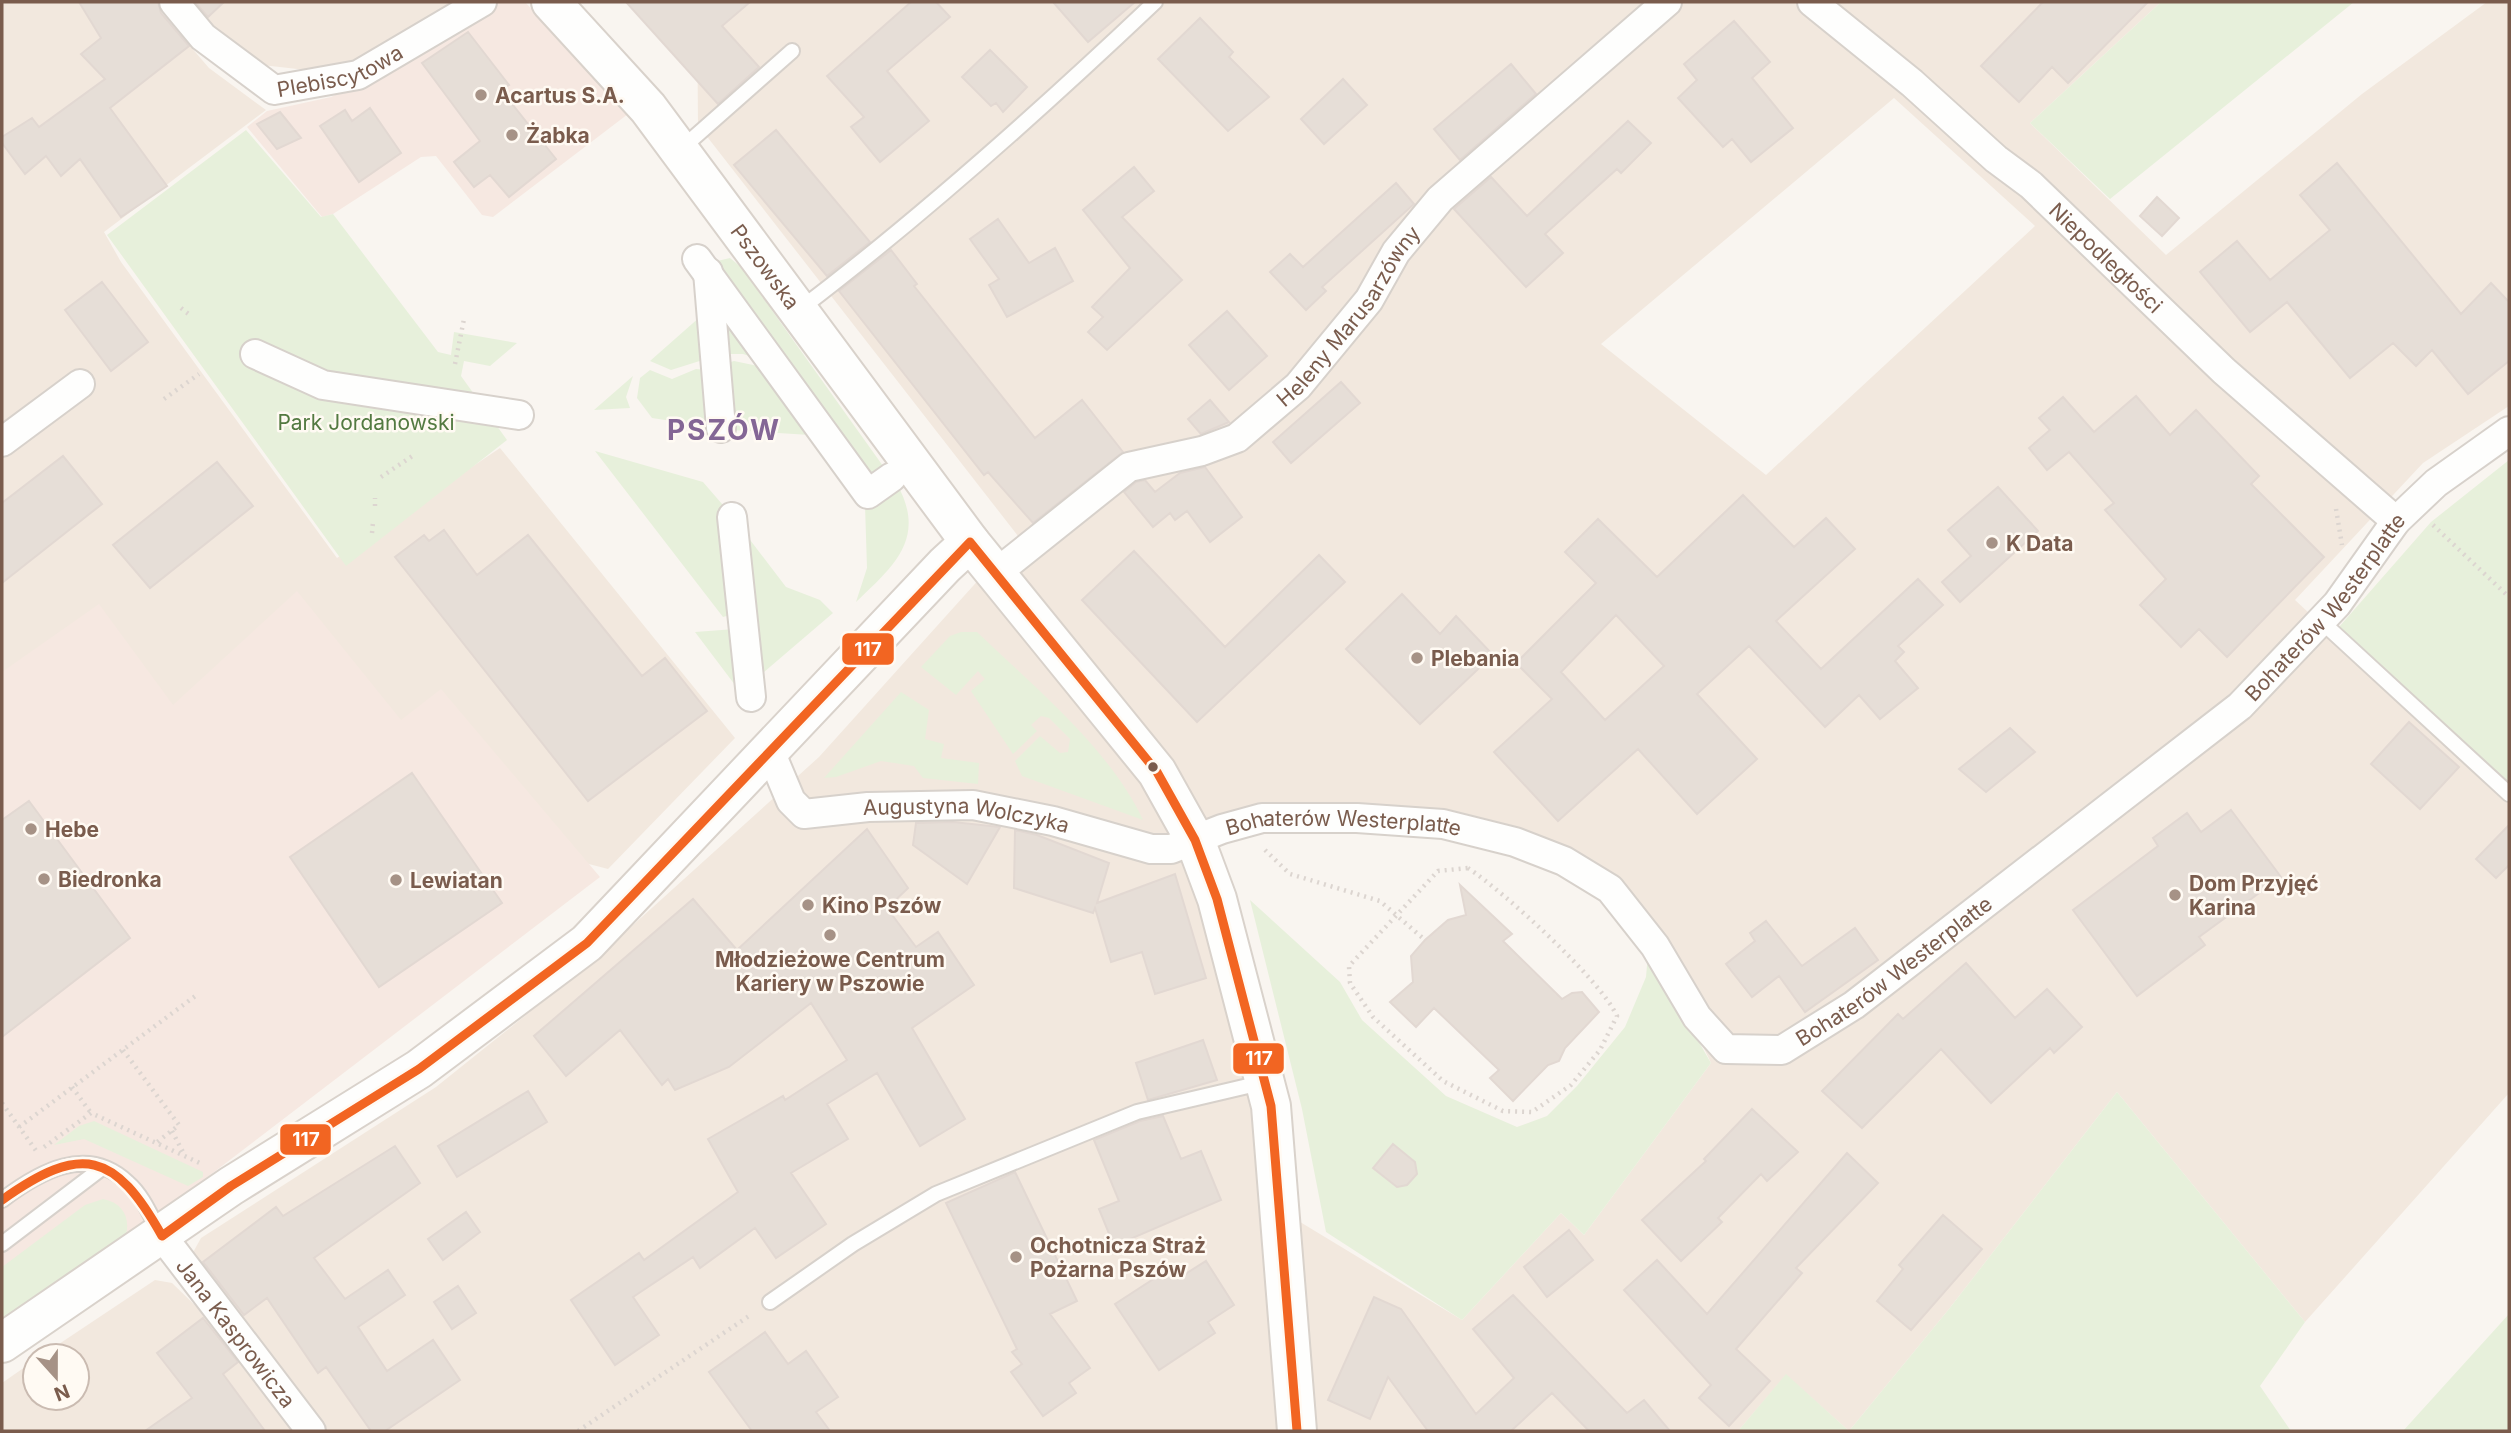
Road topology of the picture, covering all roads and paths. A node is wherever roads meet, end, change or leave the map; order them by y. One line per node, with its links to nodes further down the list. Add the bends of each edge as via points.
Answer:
1 (174, 2): 2 (street, Plebiscytowa, via 203,37 274,90 358,75)
2 (482, 2)
3 (551, 2): 8 (main road, Pszowska)
4 (1155, 2): 10 (lane, via 919,215)
5 (1667, 2): 33 (street, Heleny Marusarzówny, via 1440,199 1396,252 1369,300 1298,386 1237,438 1129,467)
6 (1812, 2): 28 (street, Niepodległości, via 2031,185 2224,371)
7 (792, 51): 8 (lane)
8 (680, 150): 10 (main road, Pszowska)
9 (181, 309): 11 (path)
10 (799, 310): 32 (main road, Pszowska)
11 (191, 316)
12 (464, 319): 14 (path)
13 (255, 355): 18 (street, via 323,385)
14 (455, 364)
15 (199, 374): 17 (path)
16 (80, 384): 21 (street)
17 (164, 399)
18 (519, 415)
19 (721, 428): 24 (street, via 702,265 864,496)
20 (2509, 431): 28 (street, Bohaterów Westerplatte, via 2436,483)
21 (2, 442)
22 (414, 454): 23 (path)
23 (380, 477)
24 (892, 477)
25 (376, 498): 26 (path)
26 (375, 506)
27 (732, 517): 36 (street)
28 (2396, 521): 35 (street, Bohaterów Westerplatte)
29 (373, 522): 31 (path)
30 (2431, 522): 34 (path)
31 (372, 533)
32 (970, 542): 33 (main road, Pszowska); 37 (main road)
33 (995, 574): 39 (main road, Pszowska, via 1157,772)
34 (2509, 597)
35 (2321, 621): 38 (lane); 39 (street, Bohaterów Westerplatte, via 2240,706 1854,1005 1782,1050 1726,1049 1697,1017 1656,946 1610,889 1564,861 1515,842 1443,824 1357,818 1262,818)
36 (751, 696)
37 (770, 751): 39 (street, Augustyna Wolczyka, via 791,802 804,814 868,807 973,805 1054,821 1151,849 1171,849); 56 (main road, via 587,943 419,1069 231,1186)
38 (2509, 794)
39 (1195, 840): 45 (main road, Pszowska, via 1217,899)
40 (1264, 849): 41 (path, via 1290,874 1380,901)
41 (1396, 914): 41 (path, via 1349,966 1350,983 1373,1017 1443,1081 1503,1111 1532,1112 1571,1085 1600,1050 1617,1016 1610,1000 1485,879 1468,868 1438,871); 42 (path)
42 (1425, 940)
43 (198, 994): 44 (path)
44 (123, 1050): 46 (path); 50 (path, via 179,1125)
45 (1266, 1082): 58 (lane, via 1137,1112 936,1194); 62 (main road, Pszowska)
46 (72, 1087): 48 (path); 49 (path)
47 (2, 1103): 49 (path)
48 (91, 1113): 49 (path, via 37,1152); 51 (path)
49 (19, 1127)
50 (172, 1131): 51 (path); 52 (path)
51 (156, 1143): 52 (path)
52 (185, 1156): 53 (path)
53 (207, 1167)
54 (102, 1168): 55 (lane, via 60,1165); 56 (lane, via 128,1183); 57 (lane)
55 (2, 1200)
56 (162, 1236): 59 (main road); 60 (street, Jana Kasprowicza)
57 (2, 1244)
58 (770, 1302): 61 (path)
59 (2, 1343)
60 (311, 1431)
61 (578, 1431)
62 (1297, 1431)

